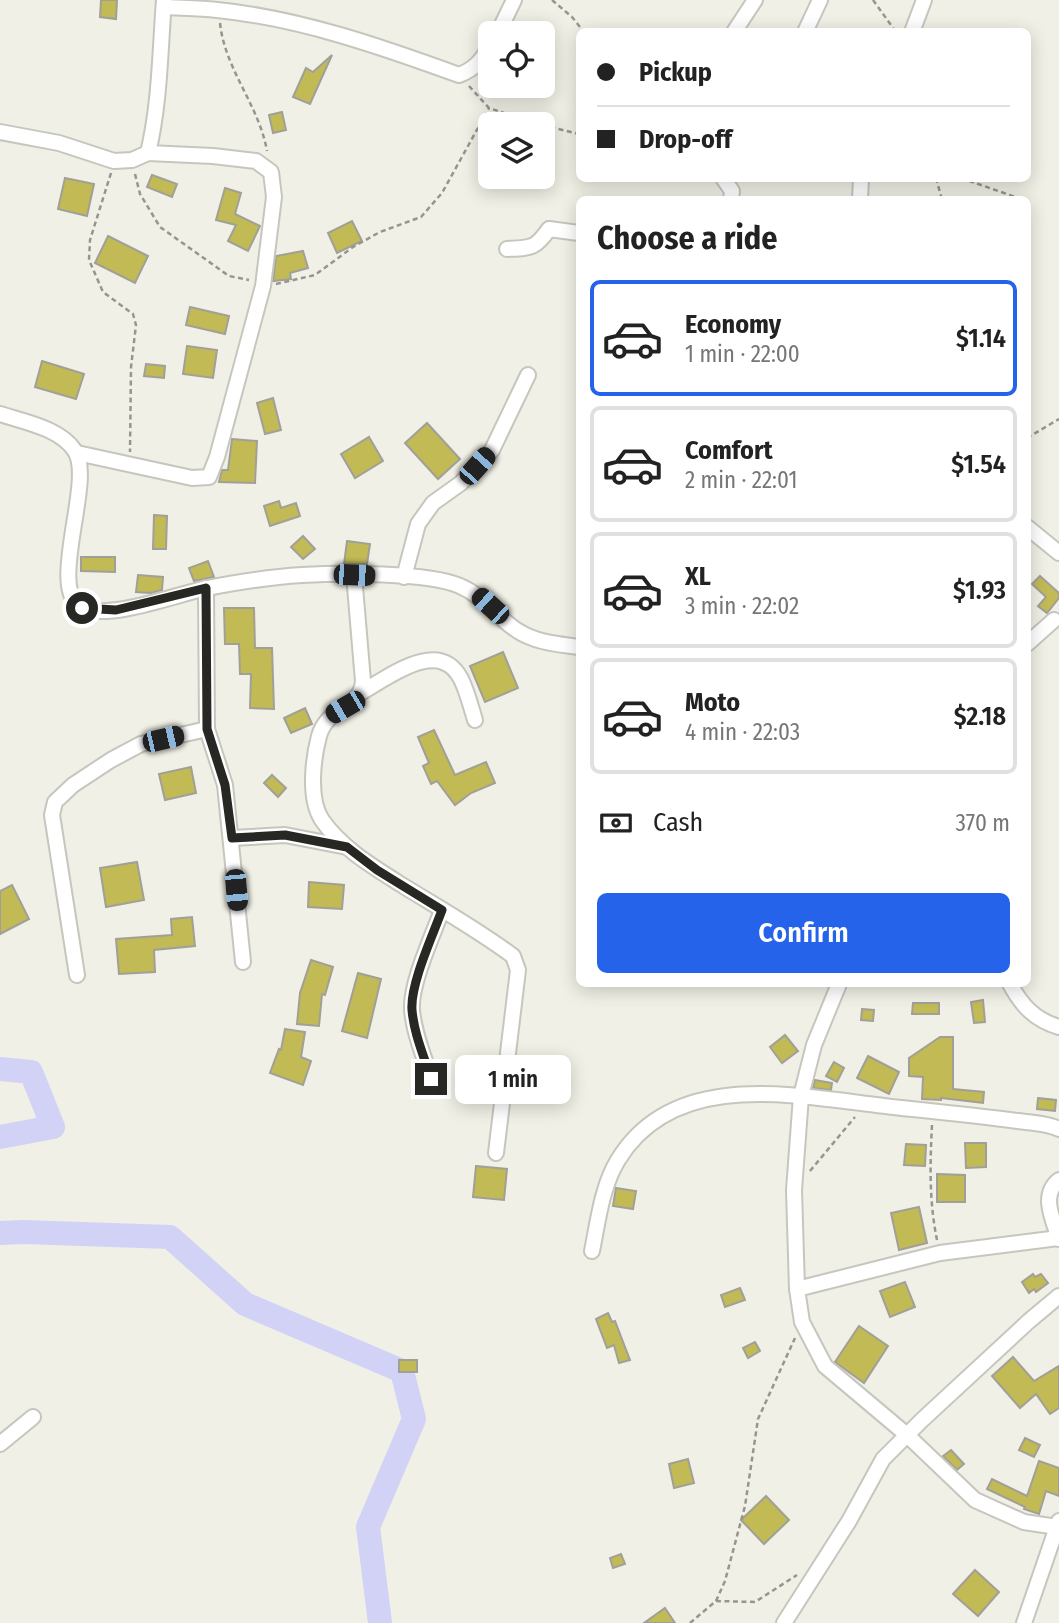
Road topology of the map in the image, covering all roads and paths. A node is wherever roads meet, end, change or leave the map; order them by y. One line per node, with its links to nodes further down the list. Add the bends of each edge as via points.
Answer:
1 (514, 0): 9 (street)
2 (552, 0): 10 (path)
3 (755, 0): 11 (street)
4 (820, 0): 12 (street)
5 (873, 0): 13 (path)
6 (924, 0): 14 (street)
7 (164, 3): 8 (street); 22 (street, via 158,93)
8 (218, 10): 16 (street, via 361,40); 25 (path, via 228,59 256,113)
9 (504, 21)
10 (581, 28)
11 (737, 28)
12 (807, 28)
13 (893, 28)
14 (914, 28)
15 (478, 63): 16 (street)
16 (459, 75): 17 (path)
17 (489, 108): 18 (path); 30 (path, via 442,193 421,217 380,232 315,275)
18 (501, 112)
19 (555, 128): 21 (path)
20 (0, 132): 24 (street)
21 (576, 133)
22 (148, 153): 23 (street); 25 (street, via 256,161)
23 (132, 160): 24 (street); 30 (path, via 140,194 160,228 229,276)
24 (114, 161): 36 (path, via 90,240 89,260 103,292 133,314 136,325)
25 (271, 172): 30 (street, via 274,197)
26 (972, 182): 27 (path)
27 (1010, 196)
28 (576, 233): 29 (street, via 549,229 538,245)
29 (507, 249)
30 (263, 284): 36 (street, via 209,477)
31 (528, 375): 40 (street, via 492,450 461,483 433,503 418,524)
32 (0, 414): 35 (street, via 50,431)
33 (1059, 419): 34 (path)
34 (1031, 436)
35 (77, 453): 36 (street); 41 (street, via 78,492 68,585 75,603 82,608 116,610)
36 (131, 466)
37 (1031, 530): 38 (street)
38 (1059, 552)
39 (354, 575): 40 (street); 41 (street, via 268,578); 45 (street)
40 (404, 577): 44 (street, via 458,585 478,595 518,631 542,642)
41 (206, 588): 47 (street)
42 (1057, 618): 43 (street)
43 (1031, 641)
44 (576, 647)
45 (362, 692): 46 (street, via 414,664 435,659 461,678); 49 (street, via 359,699 331,715 319,734 314,769 314,797 321,818)
46 (475, 720)
47 (207, 729): 48 (street, via 225,785); 52 (street, via 141,744 73,785 55,802 52,815)
48 (232, 838): 49 (street, via 285,835); 51 (street)
49 (347, 847): 50 (street)
50 (442, 910): 56 (street, via 418,975 412,1007); 61 (street, via 513,956 518,970)
51 (243, 962)
52 (77, 975)
53 (838, 987): 57 (street, via 814,1045)
54 (1012, 987): 55 (street, via 1025,1008 1042,1022)
55 (1059, 1027)
56 (431, 1079)
57 (801, 1096): 58 (street); 63 (street); 65 (street, via 750,1094 706,1099 649,1124 616,1162)
58 (866, 1104): 59 (street); 63 (path)
59 (932, 1111): 60 (street); 66 (path, via 932,1213)
60 (1059, 1129)
61 (496, 1153)
62 (1059, 1180): 64 (street, via 1048,1197)
63 (794, 1190): 67 (street)
64 (1059, 1239): 66 (street)
65 (592, 1251)
66 (940, 1252): 67 (street)
67 (797, 1289): 69 (street)
68 (1059, 1296): 71 (street)
69 (802, 1322): 71 (street, via 825,1366); 75 (path, via 758,1419 745,1506)
70 (33, 1417): 72 (street)
71 (907, 1435): 73 (street, via 975,1500 1024,1522); 74 (street, via 883,1459)
72 (0, 1444)
73 (1058, 1524): 78 (street)
74 (820, 1566): 75 (path, via 755,1602); 77 (street)
75 (716, 1601): 76 (path)
76 (690, 1623)
77 (784, 1623)
78 (1024, 1623)

